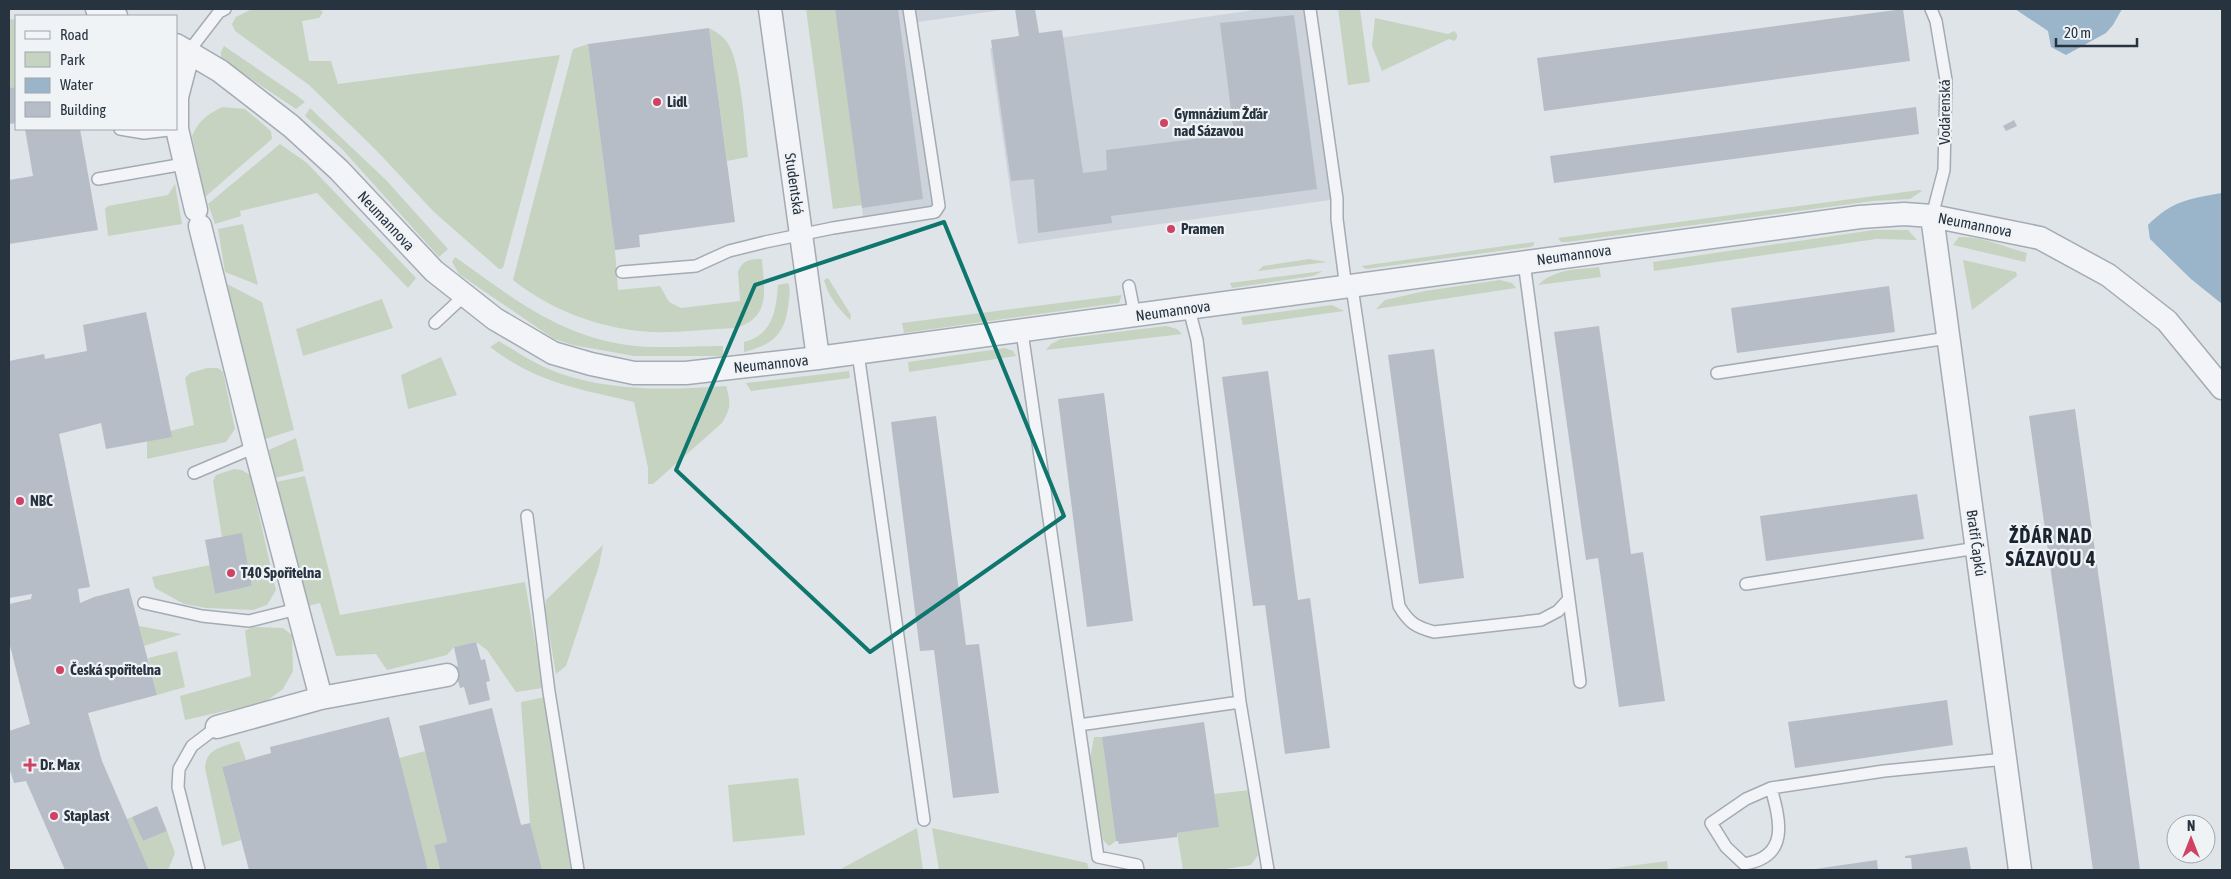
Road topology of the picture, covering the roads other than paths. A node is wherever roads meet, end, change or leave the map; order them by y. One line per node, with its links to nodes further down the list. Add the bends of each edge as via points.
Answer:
1 (97, 9): 7 (street)
2 (225, 9): 8 (lane)
3 (770, 9): 16 (street, Studentská)
4 (909, 9): 16 (lane, via 939,206 936,212)
5 (1310, 9): 20 (lane, via 1338,198 1336,219)
6 (1932, 9): 15 (lane, Vodárenská, via 1946,80 1944,170)
7 (113, 15)
8 (183, 48): 9 (street); 21 (street, Neumannova, via 220,71 291,126 339,170 434,271)
9 (178, 97)
10 (126, 130): 11 (lane, via 144,133)
11 (169, 130)
12 (177, 130): 13 (street)
13 (184, 164): 14 (lane); 31 (street)
14 (98, 179)
15 (1932, 216): 17 (street, Neumannova, via 1860,217); 26 (street, Bratří Čapků); 30 (street, Neumannova, via 2040,238 2108,275 2167,321)
16 (801, 236): 18 (lane, via 729,251 696,266); 28 (street, Studentská)
17 (1524, 262): 20 (street, Neumannova); 36 (lane)
18 (622, 272)
19 (1129, 286): 23 (lane)
20 (1349, 287): 22 (street, Neumannova); 36 (lane, via 1399,606 1405,616 1418,628 1434,632 1540,620 1558,611)
21 (465, 295): 24 (lane); 28 (street, Neumannova, via 496,319 553,353 634,372 686,373)
22 (1190, 309): 23 (street, Neumannova); 42 (lane, via 1197,340)
23 (1135, 316): 25 (street, Neumannova)
24 (435, 323)
25 (1022, 332): 27 (street, Neumannova); 43 (lane)
26 (1948, 338): 29 (lane); 34 (street, Bratří Čapků)
27 (858, 353): 28 (street, Neumannova); 47 (lane)
28 (818, 358)
29 (1717, 372)
30 (2222, 388)
31 (255, 447): 32 (lane); 38 (street)
32 (194, 473)
33 (527, 516): 49 (lane, via 549,692)
34 (1977, 548): 35 (lane); 45 (street, Bratří Čapků)
35 (1746, 584)
36 (1568, 600): 40 (lane)
37 (144, 603): 38 (lane, via 202,616 249,621)
38 (297, 609): 41 (street)
39 (447, 675): 41 (street)
40 (1580, 682)
41 (321, 698): 44 (street)
42 (1240, 702): 43 (lane); 51 (lane)
43 (1079, 725): 50 (lane, via 1098,857 1137,865)
44 (217, 727): 48 (lane, via 192,746 179,768 178,787)
45 (2005, 759): 46 (lane, via 1884,771); 52 (street, Bratří Čapků)
46 (1771, 788): 46 (lane, via 1746,799 1711,823 1726,847 1744,864 1756,862 1778,842 1780,818)
47 (924, 820)
48 (199, 870)
49 (578, 870)
50 (1138, 870)
51 (1268, 870)
52 (2020, 870)

